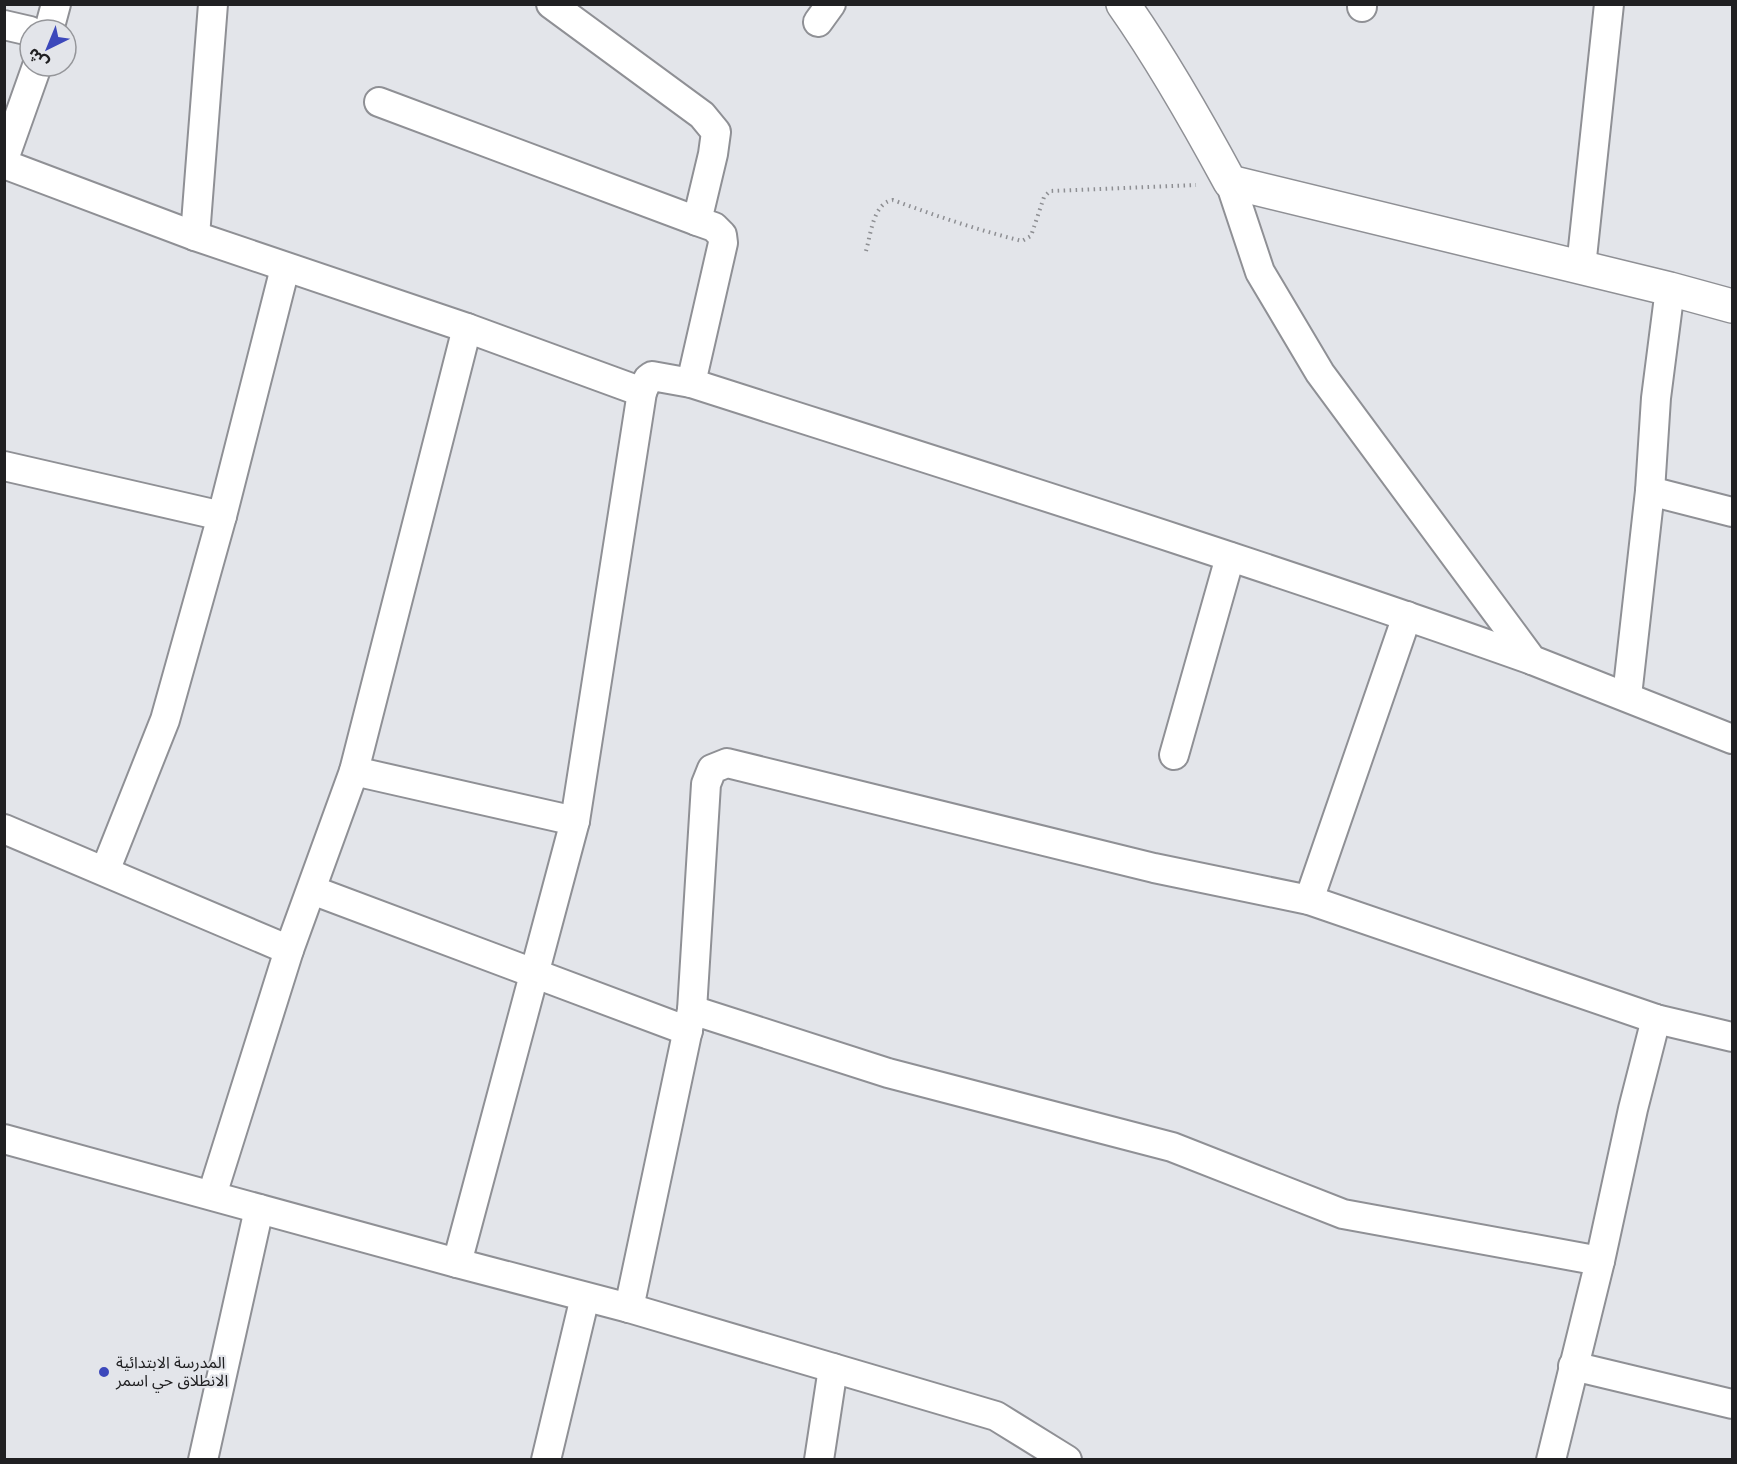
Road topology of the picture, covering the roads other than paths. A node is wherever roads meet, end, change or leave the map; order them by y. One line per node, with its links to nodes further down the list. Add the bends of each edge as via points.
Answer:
1 (213, 4): 12 (street)
2 (551, 4): 11 (street, via 702,116 716,132)
3 (1123, 4): 5 (street)
4 (1609, 4): 14 (street)
5 (1144, 18): 10 (street)
6 (33, 78): 8 (street)
7 (380, 102): 11 (street)
8 (4, 159)
9 (4, 164): 12 (street)
10 (1230, 182): 14 (street); 26 (street, via 1260,272 1320,373)
11 (697, 222): 18 (street, via 714,227 722,235 723,243)
12 (195, 236): 13 (street)
13 (285, 267): 17 (street); 23 (street)
14 (1581, 267): 15 (street)
15 (1670, 289): 16 (street); 21 (street, via 1656,398)
16 (1732, 306)
17 (467, 328): 19 (street); 30 (street)
18 (691, 383): 19 (street, via 652,376); 24 (street)
19 (642, 392): 31 (street)
20 (4, 466): 23 (street)
21 (1650, 491): 22 (street); 27 (street)
22 (1732, 512)
23 (222, 516): 33 (street, via 165,720)
24 (1230, 557): 25 (street); 29 (street)
25 (1407, 616): 26 (street); 35 (street)
26 (1532, 660): 27 (street)
27 (1627, 696): 28 (street)
28 (1732, 739)
29 (1174, 755)
30 (354, 771): 31 (street); 34 (street)
31 (575, 821): 37 (street)
32 (4, 829): 33 (street)
33 (105, 871): 36 (street)
34 (312, 890): 36 (street); 37 (street)
35 (1309, 900): 38 (street); 39 (street, via 1154,868 726,763 712,769 706,784)
36 (289, 950): 42 (street)
37 (535, 974): 39 (street); 45 (street)
38 (1656, 1019): 40 (street); 44 (street)
39 (690, 1020): 44 (street, via 1172,1146 1343,1214); 47 (street)
40 (1732, 1037)
41 (4, 1139): 42 (street)
42 (212, 1195): 43 (street)
43 (259, 1209): 45 (street); 51 (street)
44 (1600, 1261): 48 (street)
45 (458, 1263): 46 (street)
46 (585, 1297): 47 (street); 52 (street)
47 (629, 1308): 49 (street)
48 (1573, 1366): 50 (street); 55 (street)
49 (833, 1368): 53 (street); 54 (street, via 996,1416)
50 (1732, 1404)
51 (203, 1460)
52 (546, 1460)
53 (819, 1460)
54 (1066, 1460)
55 (1551, 1460)

